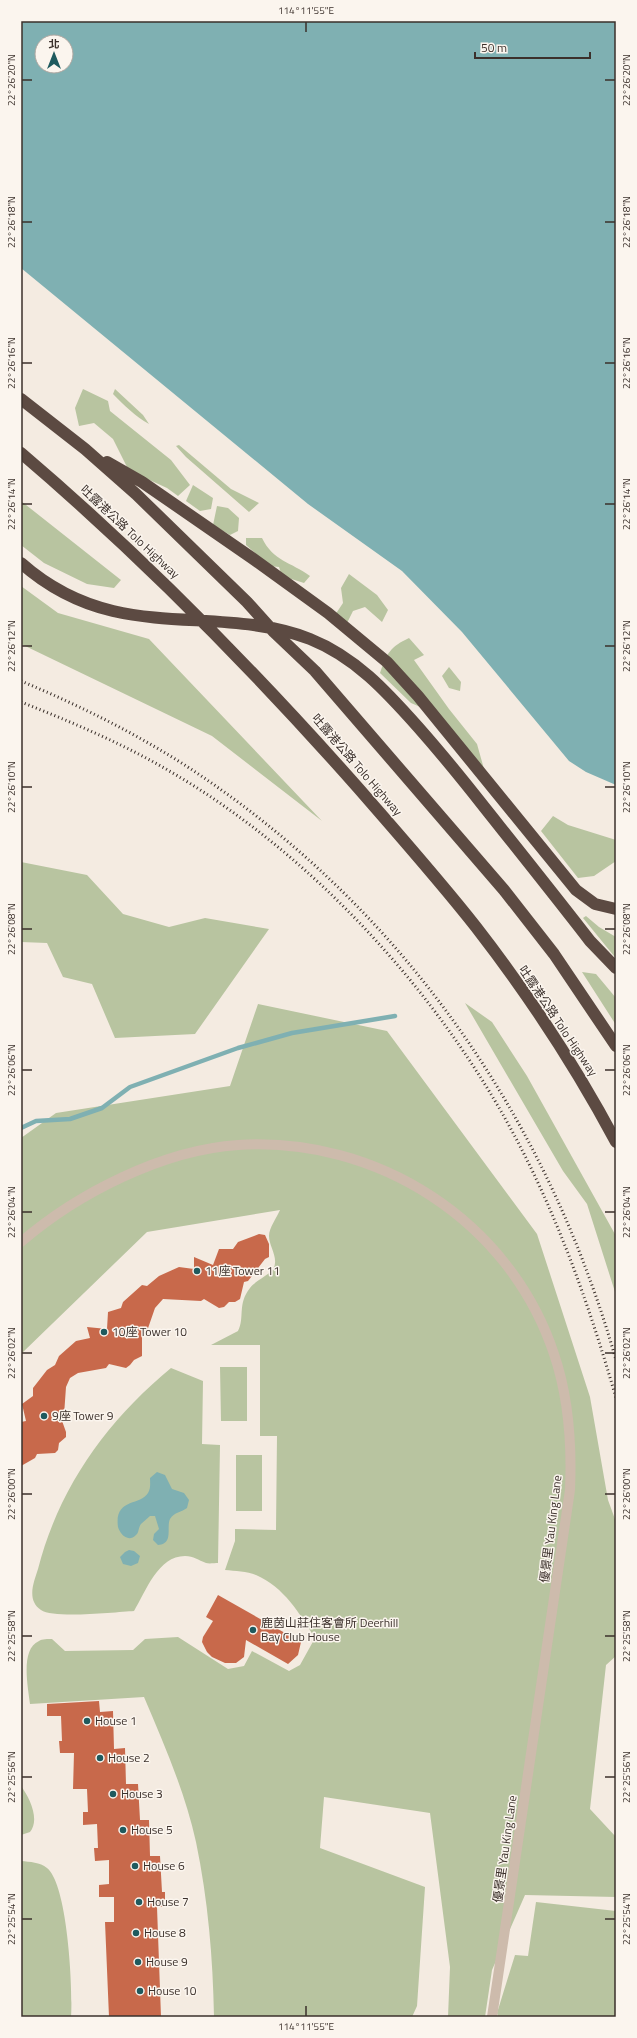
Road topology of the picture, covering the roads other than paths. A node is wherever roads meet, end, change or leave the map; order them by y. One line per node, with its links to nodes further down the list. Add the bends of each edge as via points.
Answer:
1 (21, 399): 2 (highway)
2 (85, 449): 5 (highway, via 142,482 233,545 328,613 375,652 410,686 576,890 595,904); 7 (highway, via 136,494 315,671 504,890 554,954)
3 (21, 454): 8 (highway, 吐露港公路 Tolo Highway, via 95,518 177,595 290,710 413,851 477,928 525,995 571,1064)
4 (21, 563): 6 (highway, via 69,595 113,611 259,625 306,637 354,663 393,698 450,764 590,941)
5 (616, 909)
6 (616, 968)
7 (616, 1046)
8 (616, 1142)
9 (21, 1242): 10 (street, 優景里 Yau King Lane, via 58,1214 94,1192 161,1162 196,1151 263,1144 334,1153 372,1164 406,1180 437,1198 463,1218 520,1284 547,1334 560,1374 569,1422 570,1484 551,1629)
10 (492, 2017)

